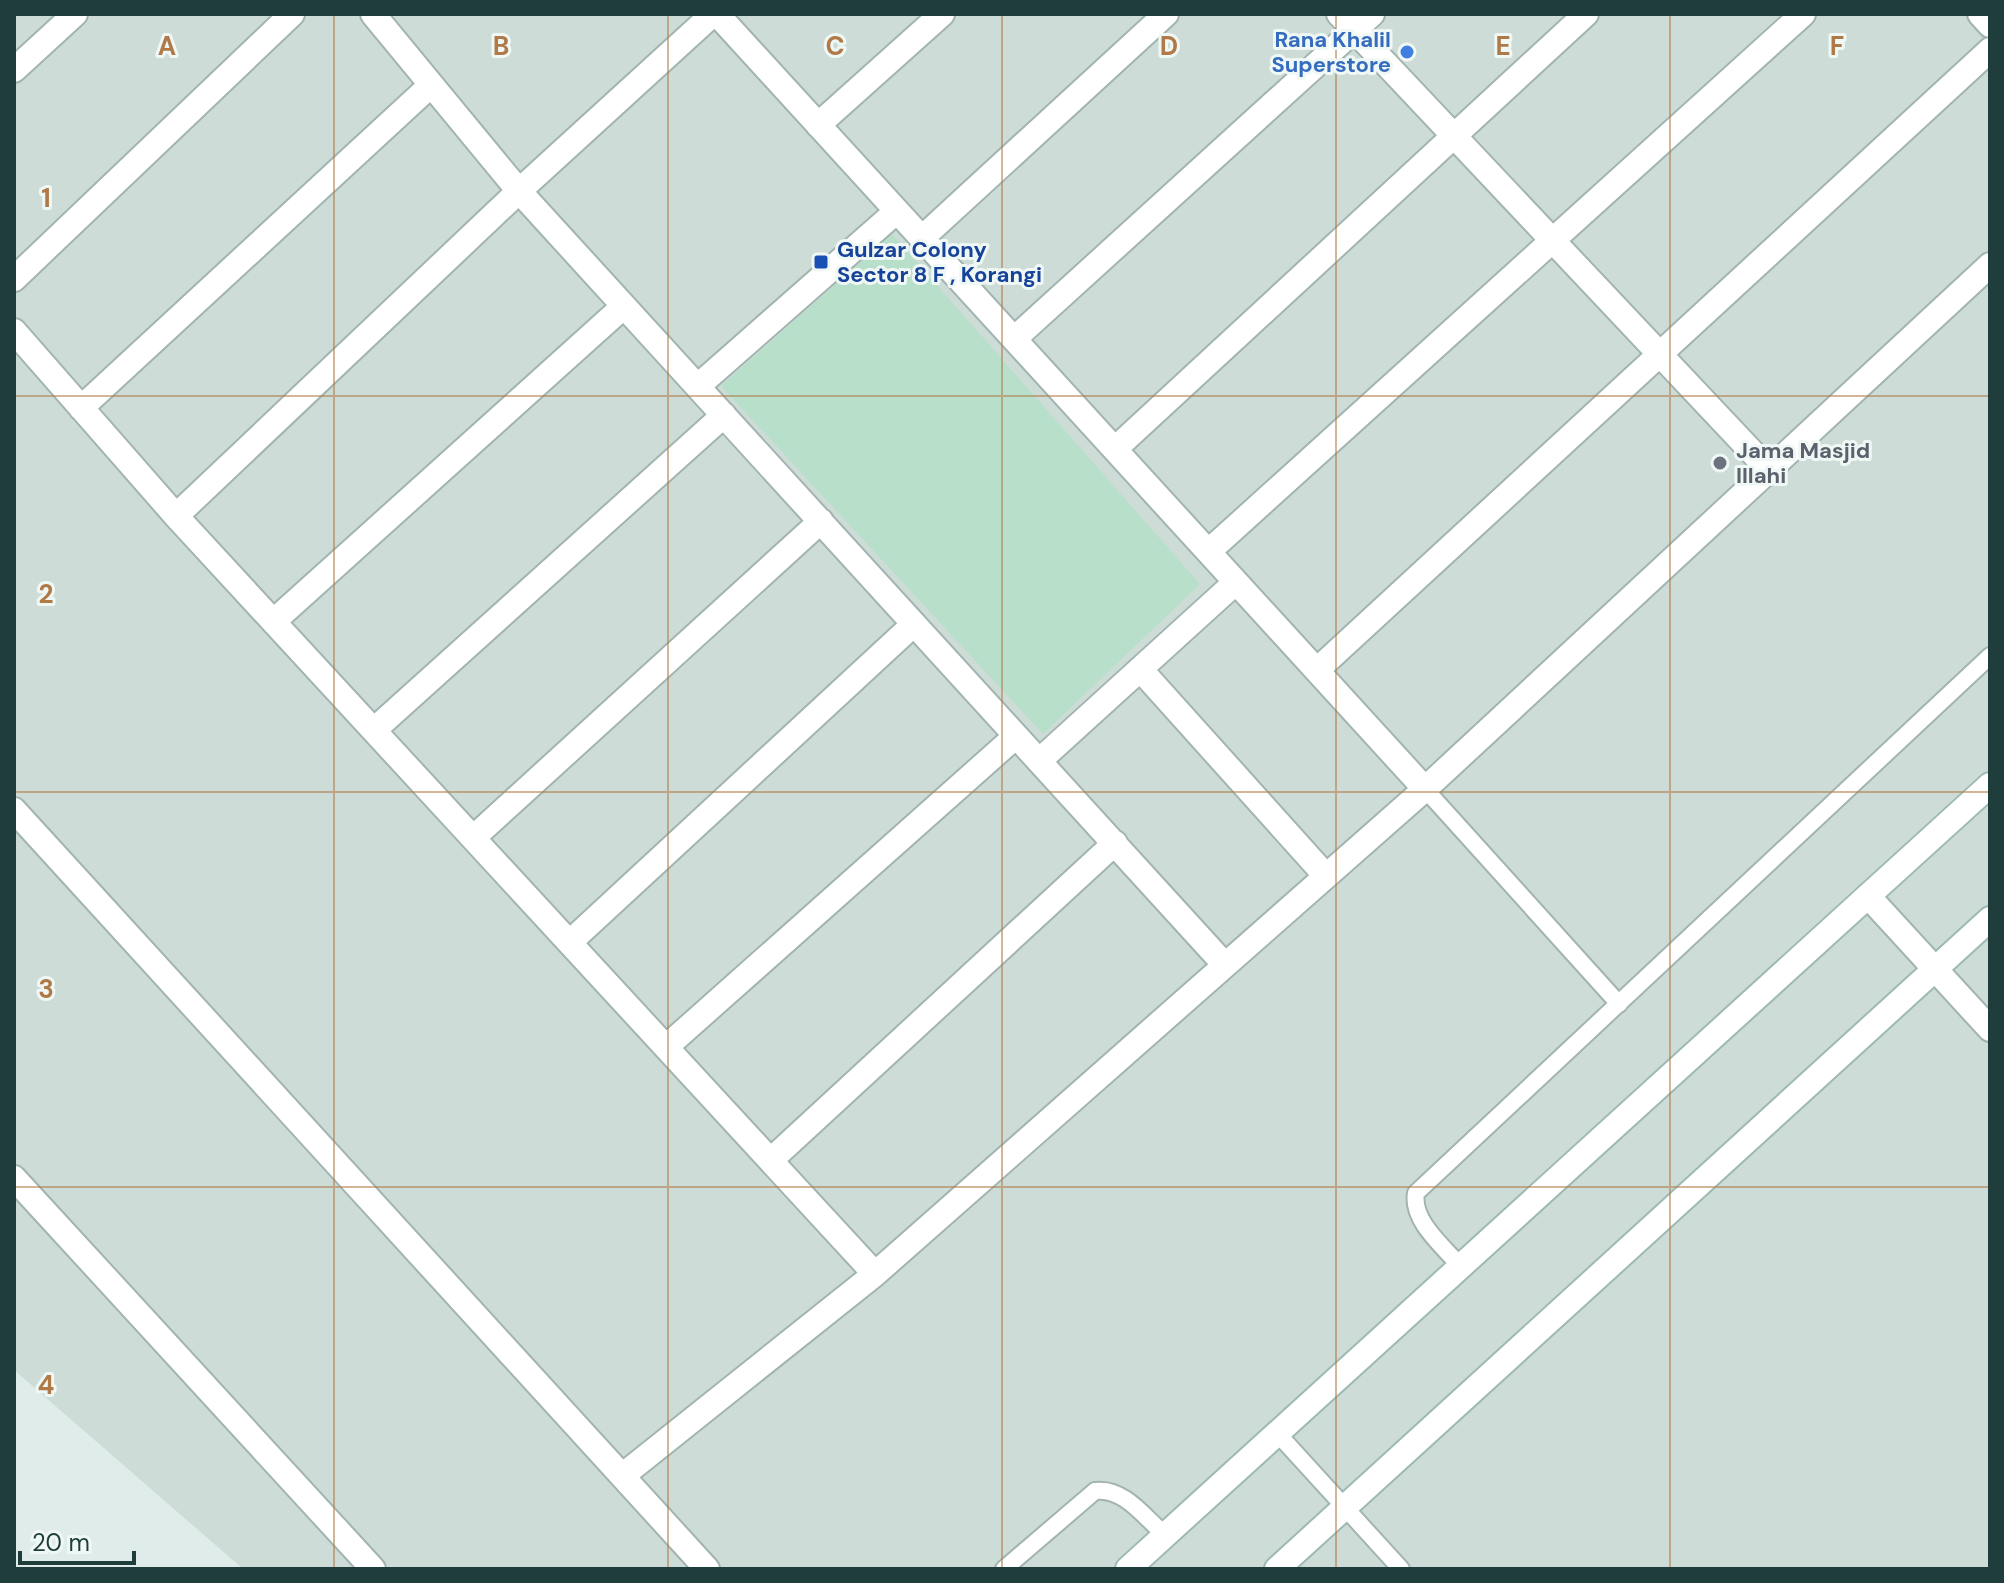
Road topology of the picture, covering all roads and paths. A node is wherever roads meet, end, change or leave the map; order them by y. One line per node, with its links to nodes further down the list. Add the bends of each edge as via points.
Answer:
1 (75, 14): 13 (street)
2 (292, 14): 22 (street)
3 (373, 14): 14 (street)
4 (715, 14): 15 (street); 17 (street)
5 (942, 14): 15 (street)
6 (1166, 14): 19 (street)
7 (1586, 14): 16 (street)
8 (1803, 14): 20 (street)
9 (1980, 14): 11 (street)
10 (1355, 19): 16 (street); 25 (street)
11 (1990, 25)
12 (1990, 50): 26 (street)
13 (14, 70)
14 (431, 85): 17 (street); 28 (street)
15 (818, 125): 18 (street)
16 (1454, 136): 20 (street); 30 (street)
17 (519, 191): 23 (street); 32 (street)
18 (897, 211): 19 (street); 27 (street)
19 (922, 238): 25 (street)
20 (1553, 240): 26 (street); 34 (street)
21 (1990, 265): 31 (street)
22 (14, 279)
23 (624, 306): 27 (street); 36 (street)
24 (14, 331): 28 (street)
25 (1014, 339): 30 (street)
26 (1660, 354): 31 (street); 40 (street)
27 (698, 386): 29 (street)
28 (81, 408): 32 (street)
29 (724, 415): 33 (street); 41 (street)
30 (1115, 449): 34 (street)
31 (1769, 470): 45 (street)
32 (176, 516): 36 (street)
33 (821, 521): 37 (street); 47 (street)
34 (1209, 551): 35 (street)
35 (1236, 582): 39 (street); 40 (street)
36 (274, 621): 41 (street)
37 (914, 624): 42 (street); 52 (street)
38 (1990, 656): 55 (lane)
39 (1140, 669): 43 (street); 49 (street)
40 (1317, 670): 45 (street)
41 (374, 730): 47 (street)
42 (1016, 736): 43 (street); 57 (street)
43 (1039, 761): 48 (street)
44 (1990, 785): 50 (street)
45 (1425, 789): 49 (street); 55 (lane)
46 (14, 810): 63 (street)
47 (473, 838): 52 (street)
48 (1115, 843): 53 (street); 58 (street)
49 (1326, 876): 53 (street)
50 (1868, 896): 54 (street); 60 (street)
51 (1990, 919): 54 (street)
52 (570, 942): 57 (street)
53 (1225, 965): 61 (street)
54 (1935, 969): 56 (street); 64 (street)
55 (1619, 1004): 60 (lane, via 1416,1193 1419,1218)
56 (1990, 1029)
57 (666, 1047): 58 (street)
58 (771, 1160): 61 (street)
59 (14, 1178): 66 (street)
60 (1461, 1267): 62 (street)
61 (875, 1274): 63 (street)
62 (1278, 1434): 64 (lane); 65 (street)
63 (622, 1476): 67 (street)
64 (1346, 1508): 70 (street); 71 (lane)
65 (1166, 1536): 68 (lane, via 1122,1496 1109,1489 1095,1491); 69 (street)
66 (373, 1569)
67 (707, 1569)
68 (1004, 1569)
69 (1128, 1569)
70 (1277, 1569)
71 (1401, 1569)

